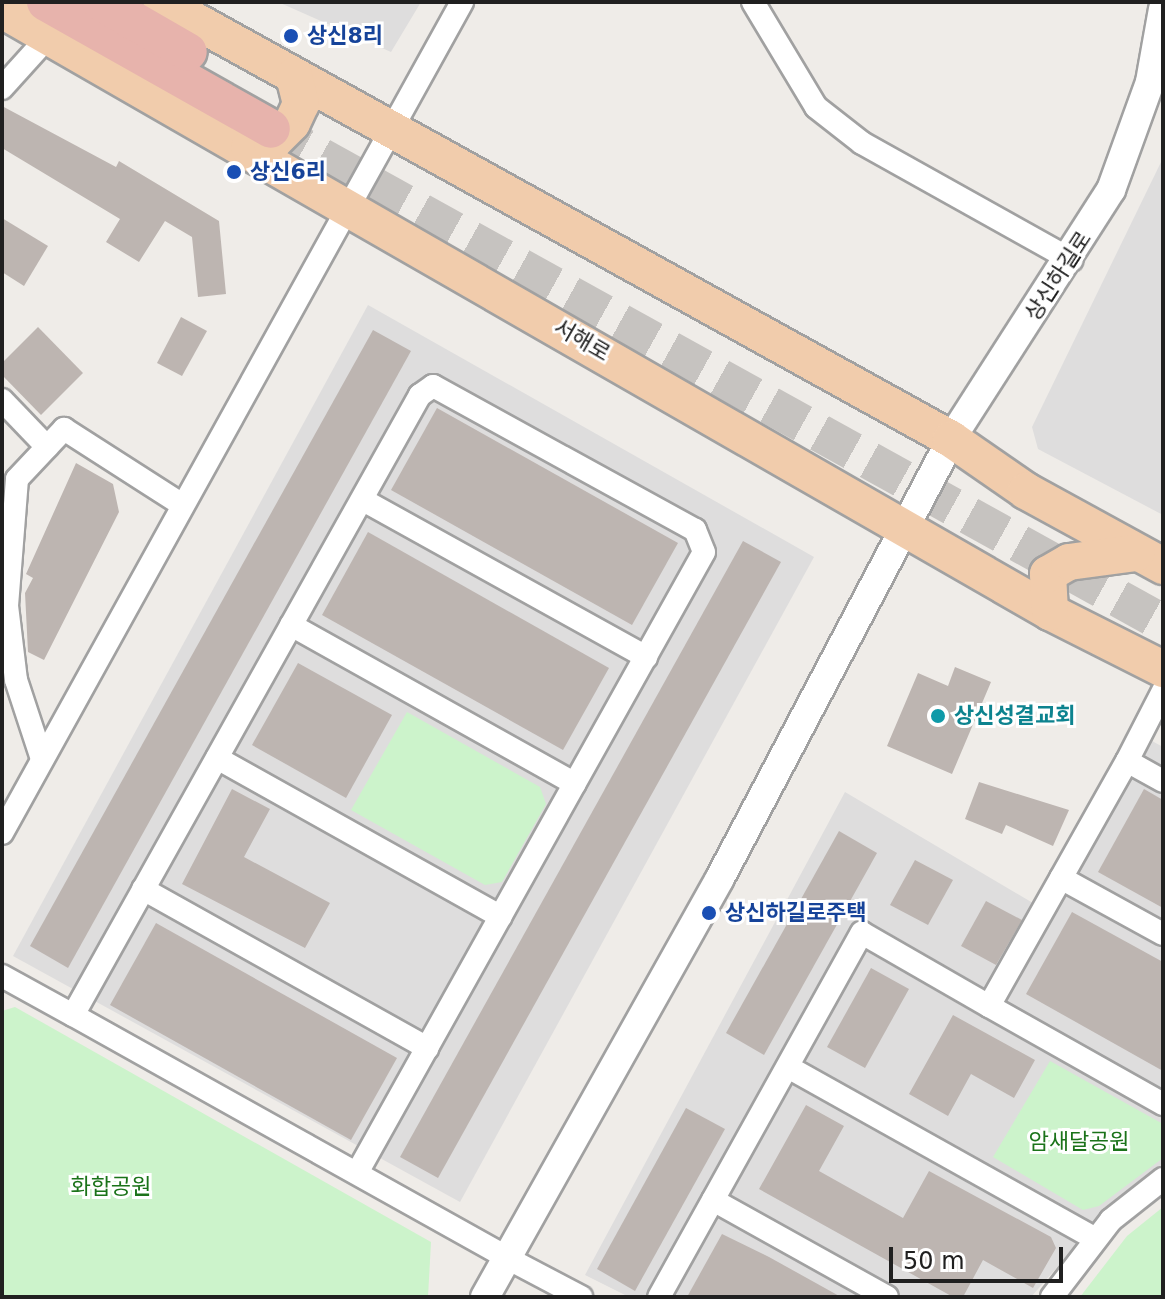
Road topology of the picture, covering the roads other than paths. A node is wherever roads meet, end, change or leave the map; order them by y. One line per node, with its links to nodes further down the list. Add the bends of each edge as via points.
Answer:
1 (101, 2): 9 (highway, 서해로)
2 (161, 2): 9 (main road, 서해로)
3 (462, 2): 10 (street)
4 (753, 2): 12 (street, via 816,107 862,143)
5 (1163, 9): 12 (street, 상신하길로, via 1150,82 1116,176)
6 (2, 10): 7 (main road, 서해로)
7 (47, 19): 8 (street); 9 (highway, 서해로)
8 (2, 88)
9 (274, 115): 10 (main road, 서해로); 11 (main road, 서해로)
10 (389, 127): 11 (street); 14 (main road, 서해로)
11 (344, 204): 17 (street); 19 (main road, 서해로)
12 (1071, 260): 14 (street, 상신하길로)
13 (2, 400): 15 (street)
14 (951, 439): 19 (street, 상신하길로); 20 (main road, 서해로)
15 (47, 447): 17 (street, via 64,429); 18 (street, via 17,479)
16 (363, 500): 23 (street); 24 (street); 24 (street, via 423,390 433,386 460,400 703,539 701,559)
17 (181, 504): 28 (street)
18 (7, 520): 22 (street)
19 (906, 523): 21 (main road, 서해로); 47 (street, 상신하길로, via 720,878)
20 (1150, 560): 21 (main road, via 1069,562 1048,574)
21 (1050, 612): 25 (main road, 서해로)
22 (5, 625): 28 (street, via 16,680)
23 (291, 625): 27 (street); 31 (street)
24 (646, 657): 31 (street)
25 (1163, 669)
26 (1163, 691): 29 (street)
27 (217, 758): 34 (street); 35 (street)
28 (42, 759): 32 (street)
29 (1127, 761): 30 (street); 33 (street)
30 (1163, 781)
31 (575, 784): 35 (street)
32 (2, 833)
33 (1061, 878): 36 (street); 38 (street)
34 (143, 889): 39 (street); 40 (street)
35 (501, 917): 40 (street)
36 (1163, 934)
37 (2, 976): 39 (street)
38 (989, 1006): 41 (street, via 862,933); 42 (street)
39 (73, 1015): 43 (street)
40 (428, 1048): 43 (street)
41 (788, 1067): 45 (street); 46 (street)
42 (1163, 1104)
43 (357, 1173): 47 (street)
44 (1163, 1179): 46 (street)
45 (713, 1200): 50 (street); 51 (street)
46 (1094, 1238): 52 (street)
47 (507, 1258): 48 (street, 상신하길로); 49 (street)
48 (485, 1297)
49 (581, 1297)
50 (659, 1297)
51 (887, 1297)
52 (1052, 1297)

